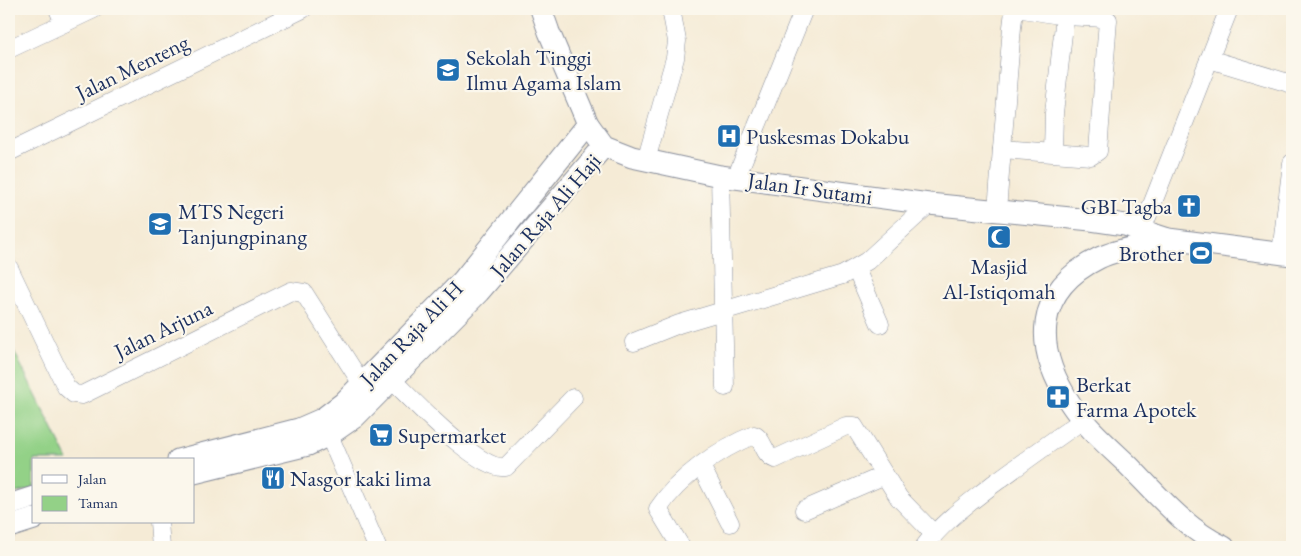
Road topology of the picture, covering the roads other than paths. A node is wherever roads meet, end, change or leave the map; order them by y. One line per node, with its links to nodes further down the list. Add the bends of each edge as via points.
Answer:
1 (94, 9): 9 (street)
2 (303, 9): 17 (street, Jalan Menteng)
3 (541, 9): 14 (main road)
4 (671, 9): 19 (street, via 677,41 675,58)
5 (804, 9): 21 (street)
6 (1016, 9): 16 (street)
7 (1022, 9): 10 (street)
8 (1229, 9): 12 (street)
9 (61, 16): 11 (street)
10 (1065, 16): 18 (street); 18 (street, via 1108,20 1098,152 1091,156)
11 (9, 49)
12 (1209, 59): 13 (street); 25 (street)
13 (1292, 84)
14 (588, 124): 15 (main road); 35 (main road, Jalan Raja Ali H, via 463,280)
15 (604, 146): 19 (main road, Jalan Ir Sutami); 34 (main road, Jalan Raja Ali Haji, via 479,292)
16 (1002, 149): 18 (street); 23 (street)
17 (9, 152)
18 (1053, 152)
19 (646, 160): 21 (main road, Jalan Ir Sutami)
20 (1292, 163): 27 (street)
21 (728, 177): 22 (main road, Jalan Ir Sutami); 31 (street)
22 (929, 204): 23 (main road, Jalan Ir Sutami); 30 (street)
23 (996, 210): 24 (main road, Jalan Ir Sutami)
24 (1090, 220): 25 (main road, Jalan Ir Sutami); 28 (main road, via 1104,240)
25 (1142, 230): 26 (main road, Jalan Ir Sutami)
26 (1168, 239): 27 (main road); 28 (main road)
27 (1286, 254)
28 (1099, 258): 38 (main road, via 1061,284 1049,307 1045,326 1049,364 1070,404)
29 (9, 268): 35 (street, Jalan Arjuna, via 66,387 74,394 82,395 291,290 304,293)
30 (856, 269): 31 (street, via 818,284); 32 (street)
31 (723, 311): 33 (street); 36 (street)
32 (880, 324)
33 (634, 342)
34 (392, 380): 37 (street, via 472,455 498,469 506,467); 39 (main road, Jalan Raja Ali Haji, via 355,417)
35 (362, 384): 40 (main road, Jalan Raja Ali H)
36 (725, 388)
37 (573, 398)
38 (1083, 420): 52 (street, via 966,505); 56 (main road, via 1186,523)
39 (329, 435): 40 (main road, Jalan Raja Ali Haji); 54 (street)
40 (304, 437): 41 (main road, Jalan Raja Ali H); 43 (main road, Jalan Raja Ali Haji)
41 (189, 458)
42 (701, 466): 44 (street, via 754,435 775,459 846,426 854,426); 49 (street); 55 (street, via 666,496 658,509)
43 (195, 473)
44 (885, 475): 47 (street); 52 (street)
45 (32, 499): 46 (main road)
46 (9, 505)
47 (804, 510)
48 (32, 520): 51 (main road)
49 (730, 523)
50 (159, 524): 53 (street)
51 (9, 527)
52 (929, 541)
53 (161, 547)
54 (377, 547)
55 (681, 547)
56 (1224, 547)

